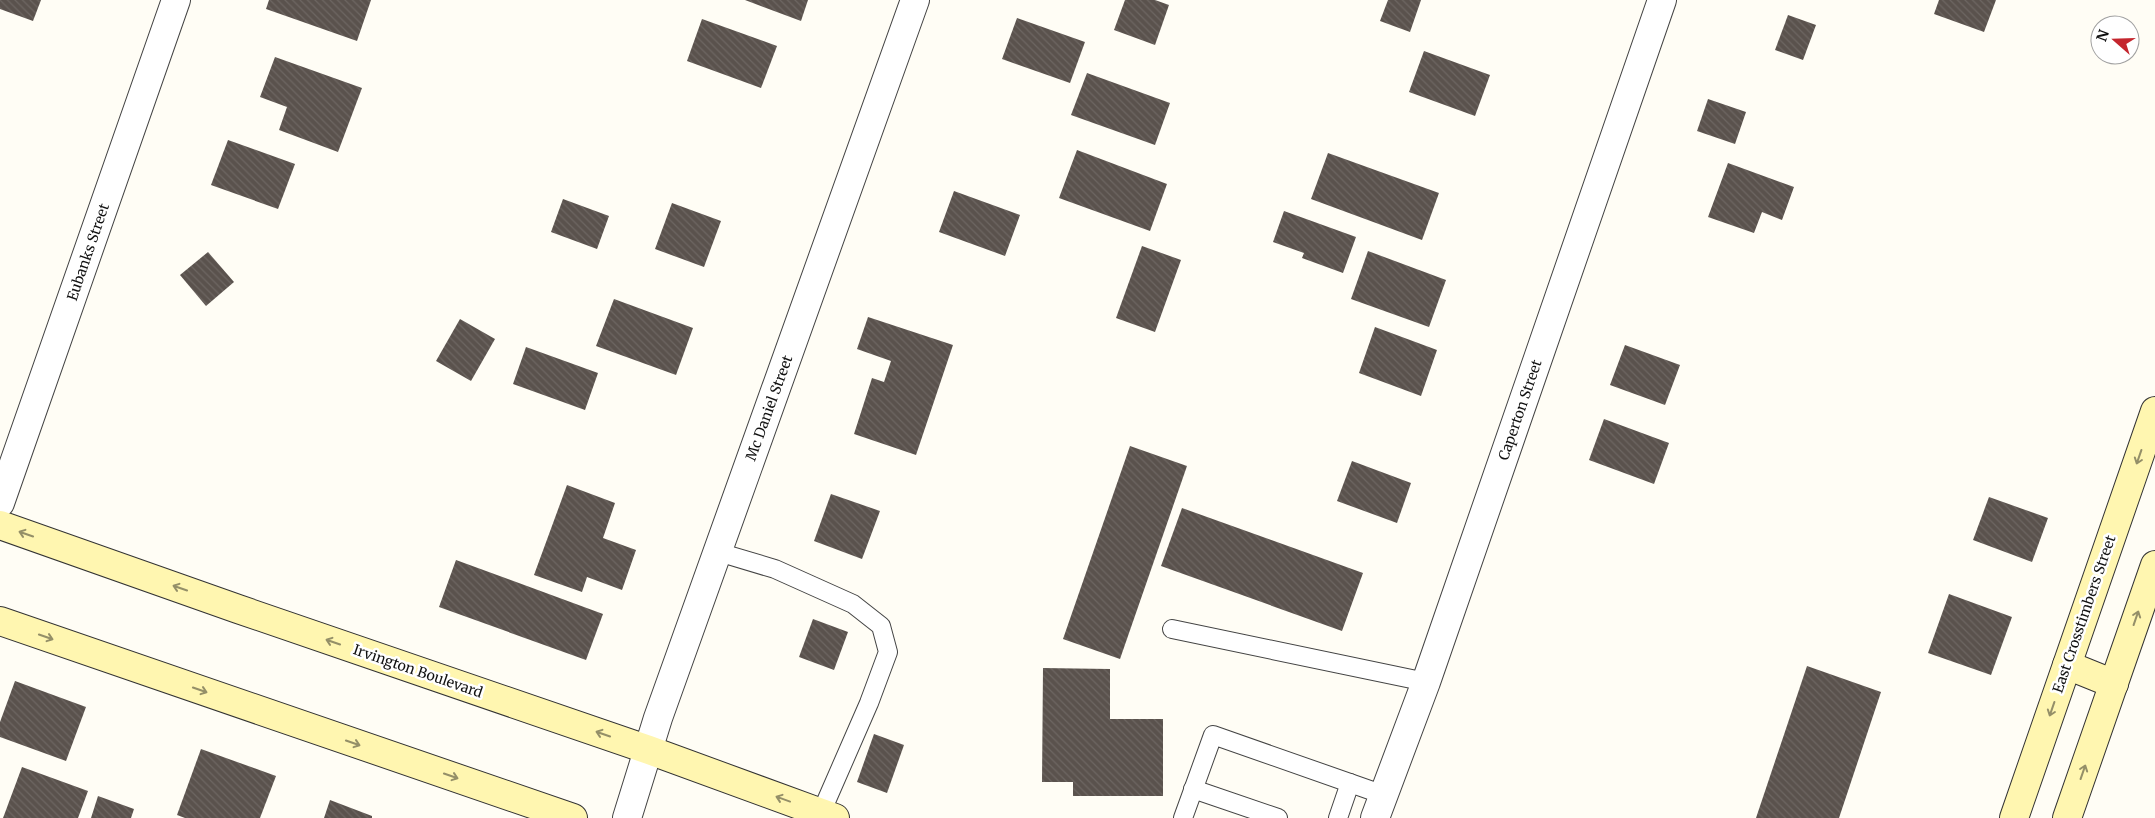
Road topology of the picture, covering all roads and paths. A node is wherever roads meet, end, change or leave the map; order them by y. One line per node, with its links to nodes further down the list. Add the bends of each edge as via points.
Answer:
1 (176, 0): 5 (street, Eubanks Street)
2 (915, 0): 7 (street, Mc Daniel Street)
3 (1662, 0): 12 (street, Caperton Street)
4 (2155, 411): 11 (main road, East Crosstimbers Street, one-way to 11)
5 (0, 503)
6 (0, 525): 14 (main road, Irvington Boulevard, one-way to 6)
7 (718, 552): 14 (street, Mc Daniel Street); 18 (lane, via 775,569 844,600 881,626 888,652)
8 (2155, 565): 13 (main road, one-way to 8)
9 (0, 621): 19 (main road, one-way to 19)
10 (1172, 629): 12 (lane)
11 (2067, 665): 13 (main road); 24 (main road, East Crosstimbers Street, one-way to 24)
12 (1426, 682): 17 (street, Caperton Street)
13 (2114, 684): 25 (main road, one-way to 13)
14 (649, 750): 18 (main road, Irvington Boulevard, one-way to 14); 20 (street, Mc Daniel Street)
15 (1350, 783): 16 (lane, via 1213,735); 17 (lane); 23 (lane)
16 (1193, 789): 21 (lane); 22 (lane)
17 (1379, 806)
18 (828, 815)
19 (573, 818)
20 (627, 818)
21 (1183, 818)
22 (1278, 818)
23 (1338, 818)
24 (2014, 818)
25 (2067, 818)

